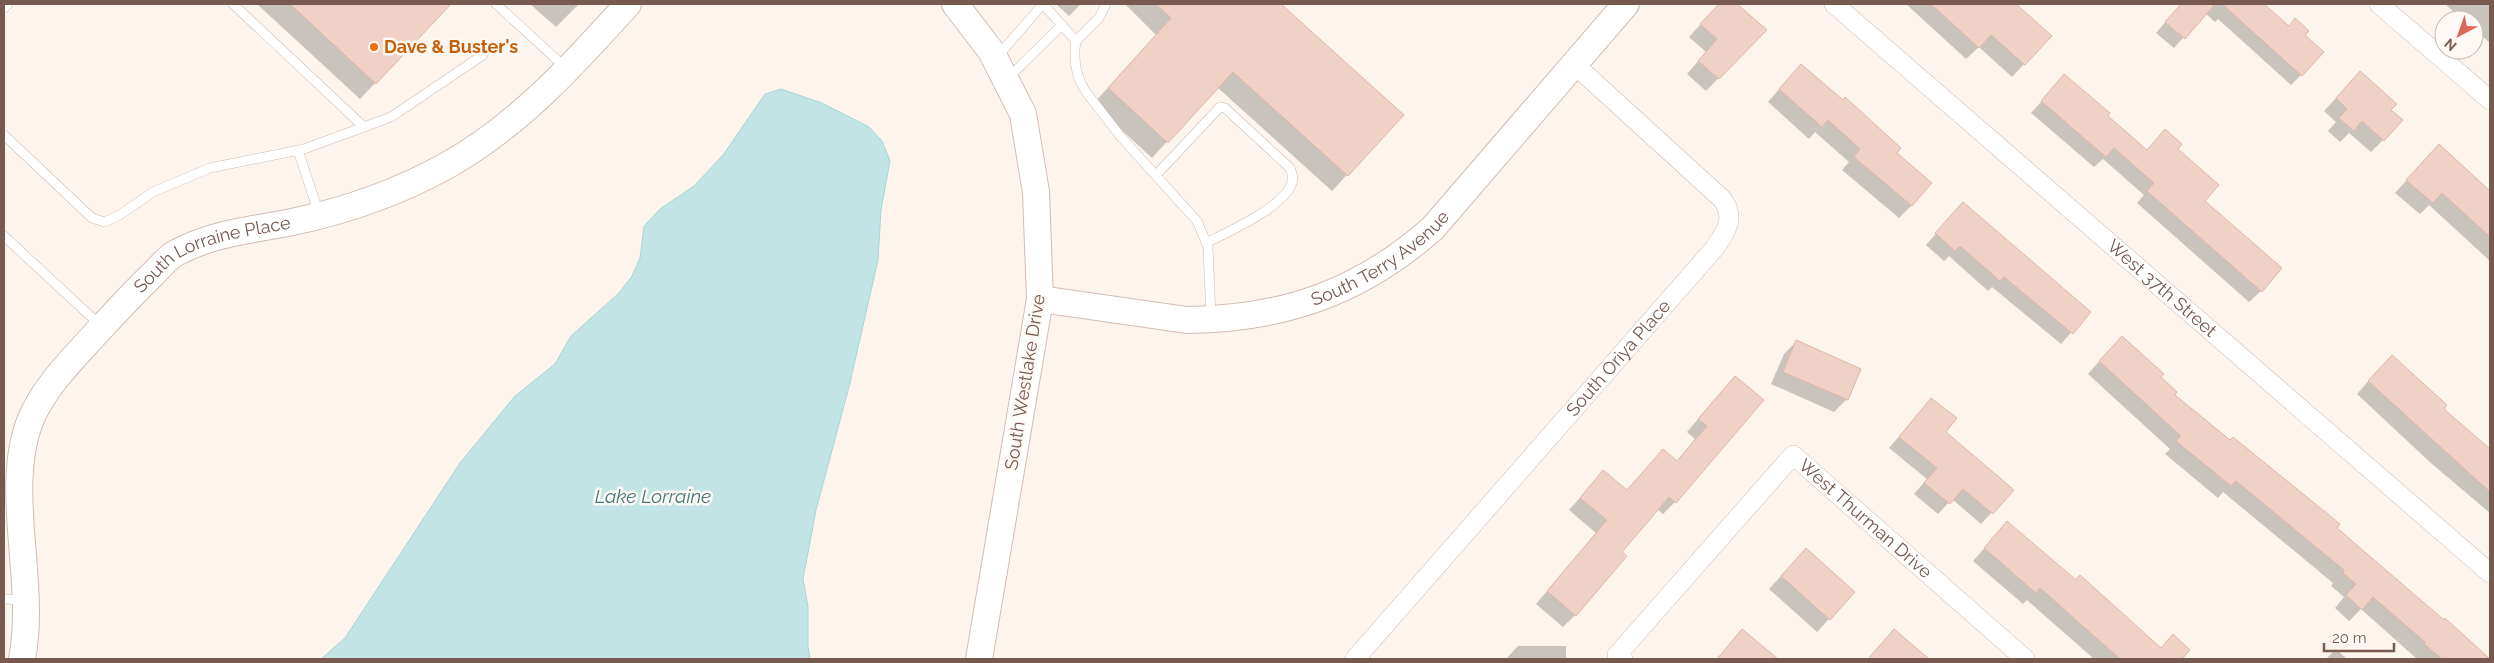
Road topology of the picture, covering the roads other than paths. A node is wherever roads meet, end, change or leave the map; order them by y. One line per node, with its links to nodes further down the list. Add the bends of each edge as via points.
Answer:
1 (8, 4): 11 (lane)
2 (233, 4): 19 (lane)
3 (496, 4): 17 (lane)
4 (628, 4): 17 (street, South Lorraine Place)
5 (955, 4): 16 (street, South Westlake Drive)
6 (1043, 4): 12 (lane); 16 (lane)
7 (1106, 4): 13 (lane, via 1099,18)
8 (1626, 4): 15 (street, South Terry Avenue)
9 (1834, 4): 29 (street, West 37th Street)
10 (2379, 4): 18 (street)
11 (4, 8)
12 (1062, 25): 13 (lane); 16 (lane)
13 (1076, 41): 22 (lane, via 1076,66 1082,85 1121,136)
14 (483, 55): 19 (lane, via 391,117)
15 (1574, 64): 27 (street, South Terry Avenue, via 1433,228 1408,251 1315,301 1246,318); 34 (street, South Oriya Place, via 1728,205 1730,213 1726,230 1713,250)
16 (1001, 70): 26 (street, South Westlake Drive, via 1023,114 1036,192)
17 (569, 71): 23 (street, South Lorraine Place, via 506,126 446,166 396,190)
18 (2490, 100)
19 (364, 127): 21 (lane)
20 (4, 135): 21 (lane, via 92,218 104,222 153,192 210,168)
21 (298, 150): 23 (lane)
22 (1157, 174): 25 (lane, via 1198,221); 25 (lane, via 1220,107 1225,108 1290,168 1292,184 1275,202 1246,224)
23 (320, 215): 28 (street, South Lorraine Place, via 234,232 202,241 174,254)
24 (4, 236): 28 (lane)
25 (1206, 243): 27 (lane)
26 (1040, 299): 27 (street, South Terry Avenue, via 1187,320); 33 (street, South Westlake Drive)
27 (1211, 320)
28 (102, 327): 30 (street, South Lorraine Place, via 60,372 43,395 30,422 21,452)
29 (2490, 573)
30 (15, 600): 32 (street, South Lorraine Place, via 25,643)
31 (1620, 657): 35 (street, West Thurman Drive, via 1793,455)
32 (22, 659)
33 (979, 659)
34 (1355, 659)
35 (2025, 659)

